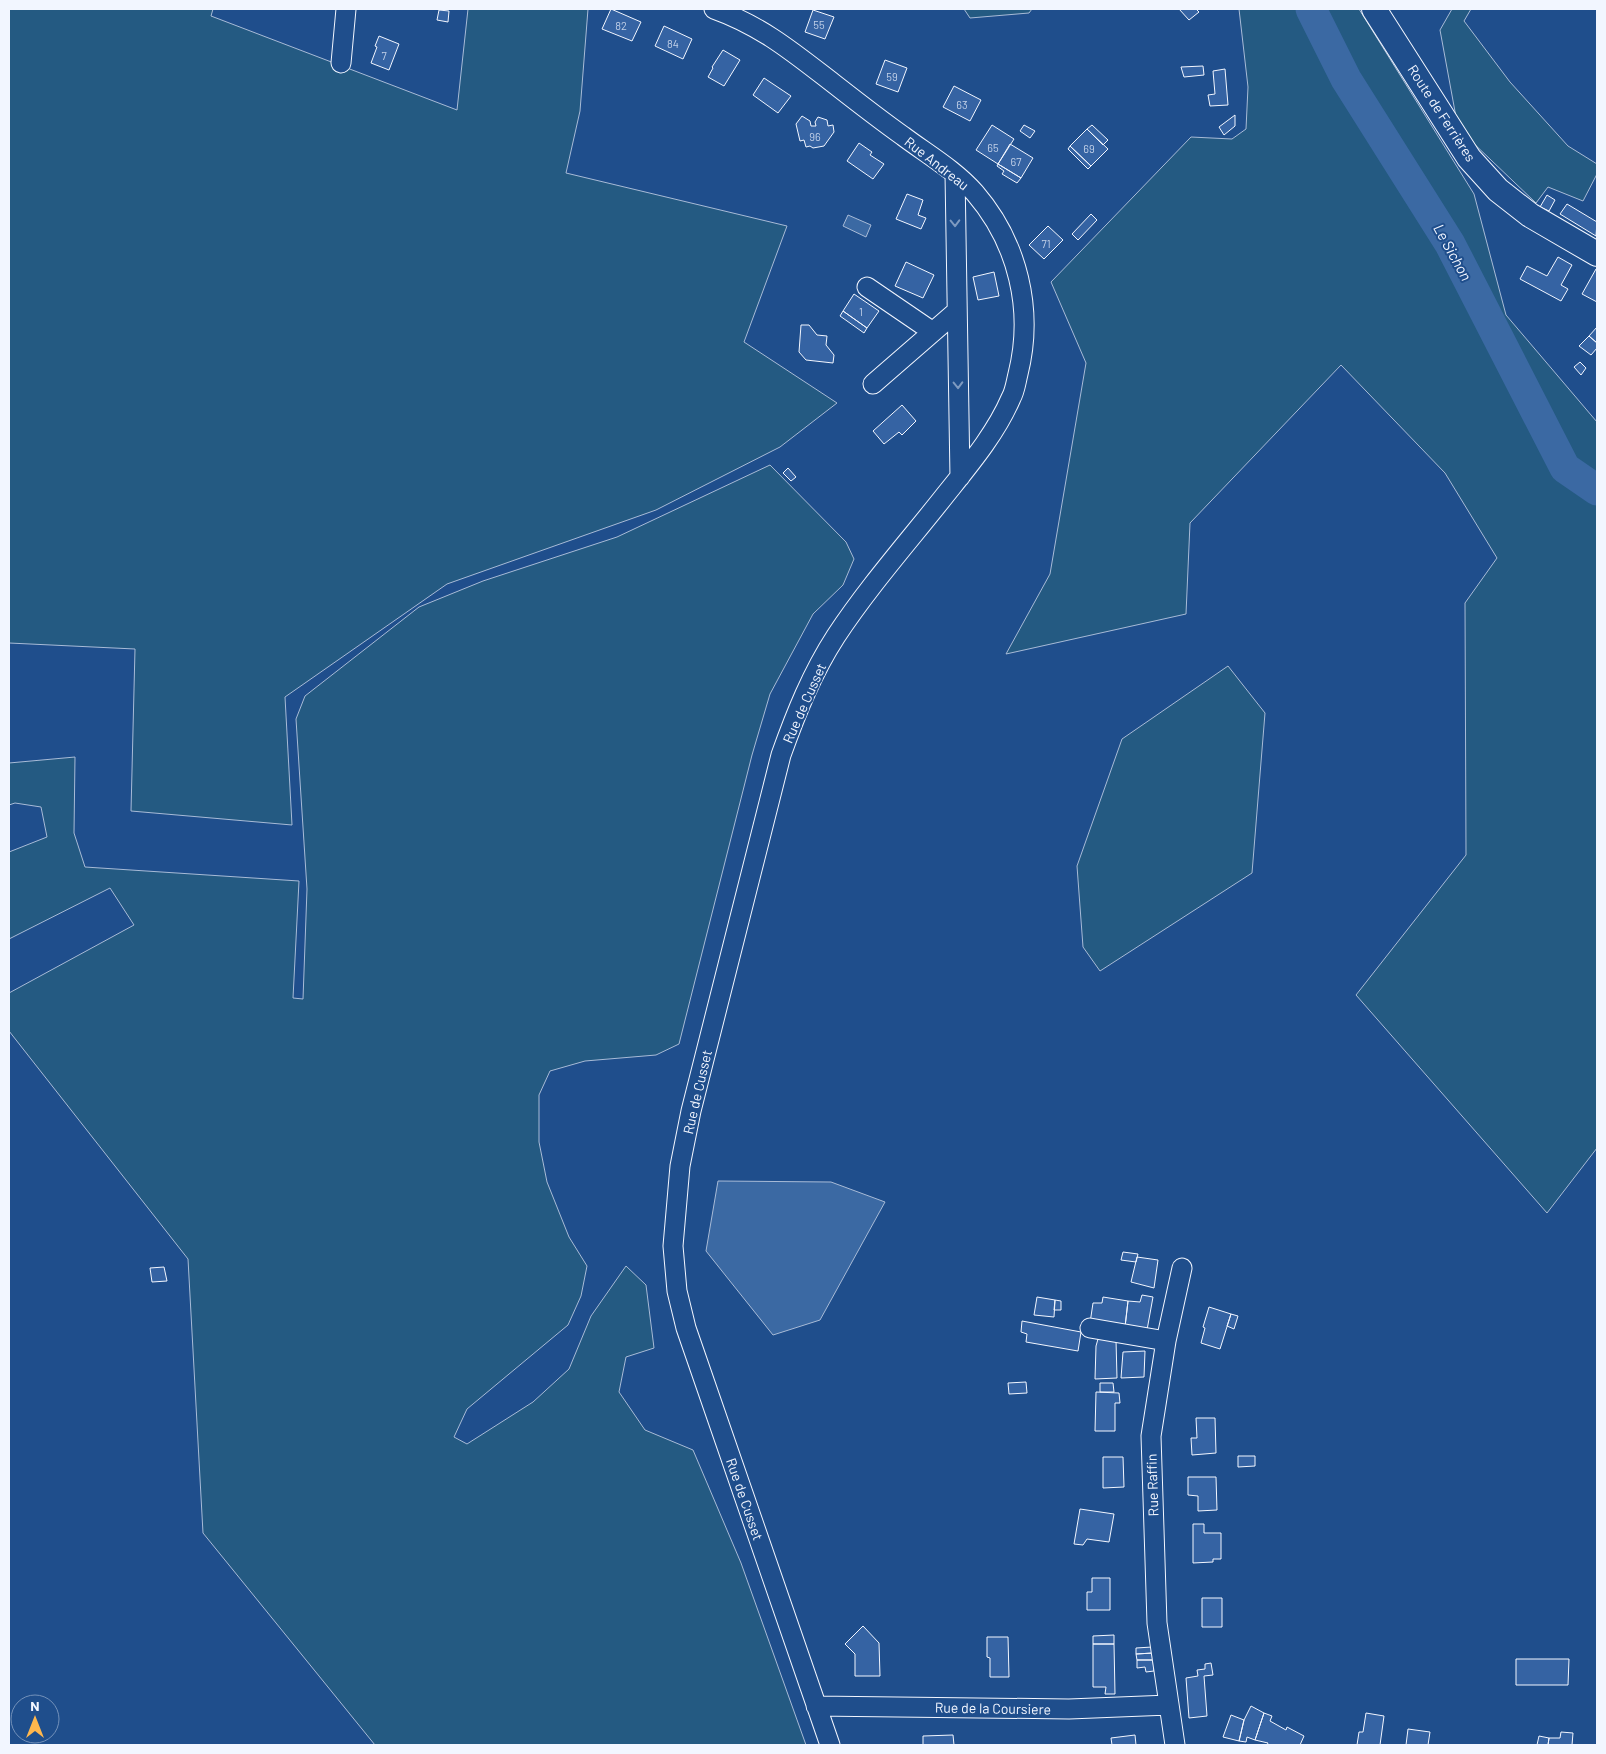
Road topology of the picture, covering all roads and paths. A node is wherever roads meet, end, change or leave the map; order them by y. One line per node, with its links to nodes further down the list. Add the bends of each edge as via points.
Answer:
1 (346, 9): 4 (street)
2 (714, 9): 5 (street, Rue Andreau, via 777,40)
3 (1374, 9): 6 (main road, Route de Ferrières, via 1469,158 1498,190 1530,215)
4 (341, 63)
5 (955, 174): 8 (street, one-way to 8); 11 (street, Rue Andreau, via 993,216 1010,250 1022,286 1025,324 1022,360 1012,397 990,436)
6 (1597, 254)
7 (867, 287): 9 (street)
8 (957, 311): 9 (street); 11 (street, one-way to 11)
9 (933, 332): 10 (street)
10 (873, 384)
11 (960, 477): 16 (street, Rue de Cusset, via 836,637 796,713 782,755 692,1111 675,1208 673,1246 677,1291 686,1328)
12 (1182, 1268): 14 (street, Rue Raffin)
13 (1090, 1328): 14 (street)
14 (1166, 1341): 15 (street, Rue Raffin, via 1151,1436 1157,1623)
15 (1170, 1705): 16 (street, Rue de la Coursiere, via 1069,1709); 17 (street, Rue Raffin)
16 (816, 1706): 18 (street, Rue de Cusset)
17 (1178, 1744)
18 (830, 1745)

